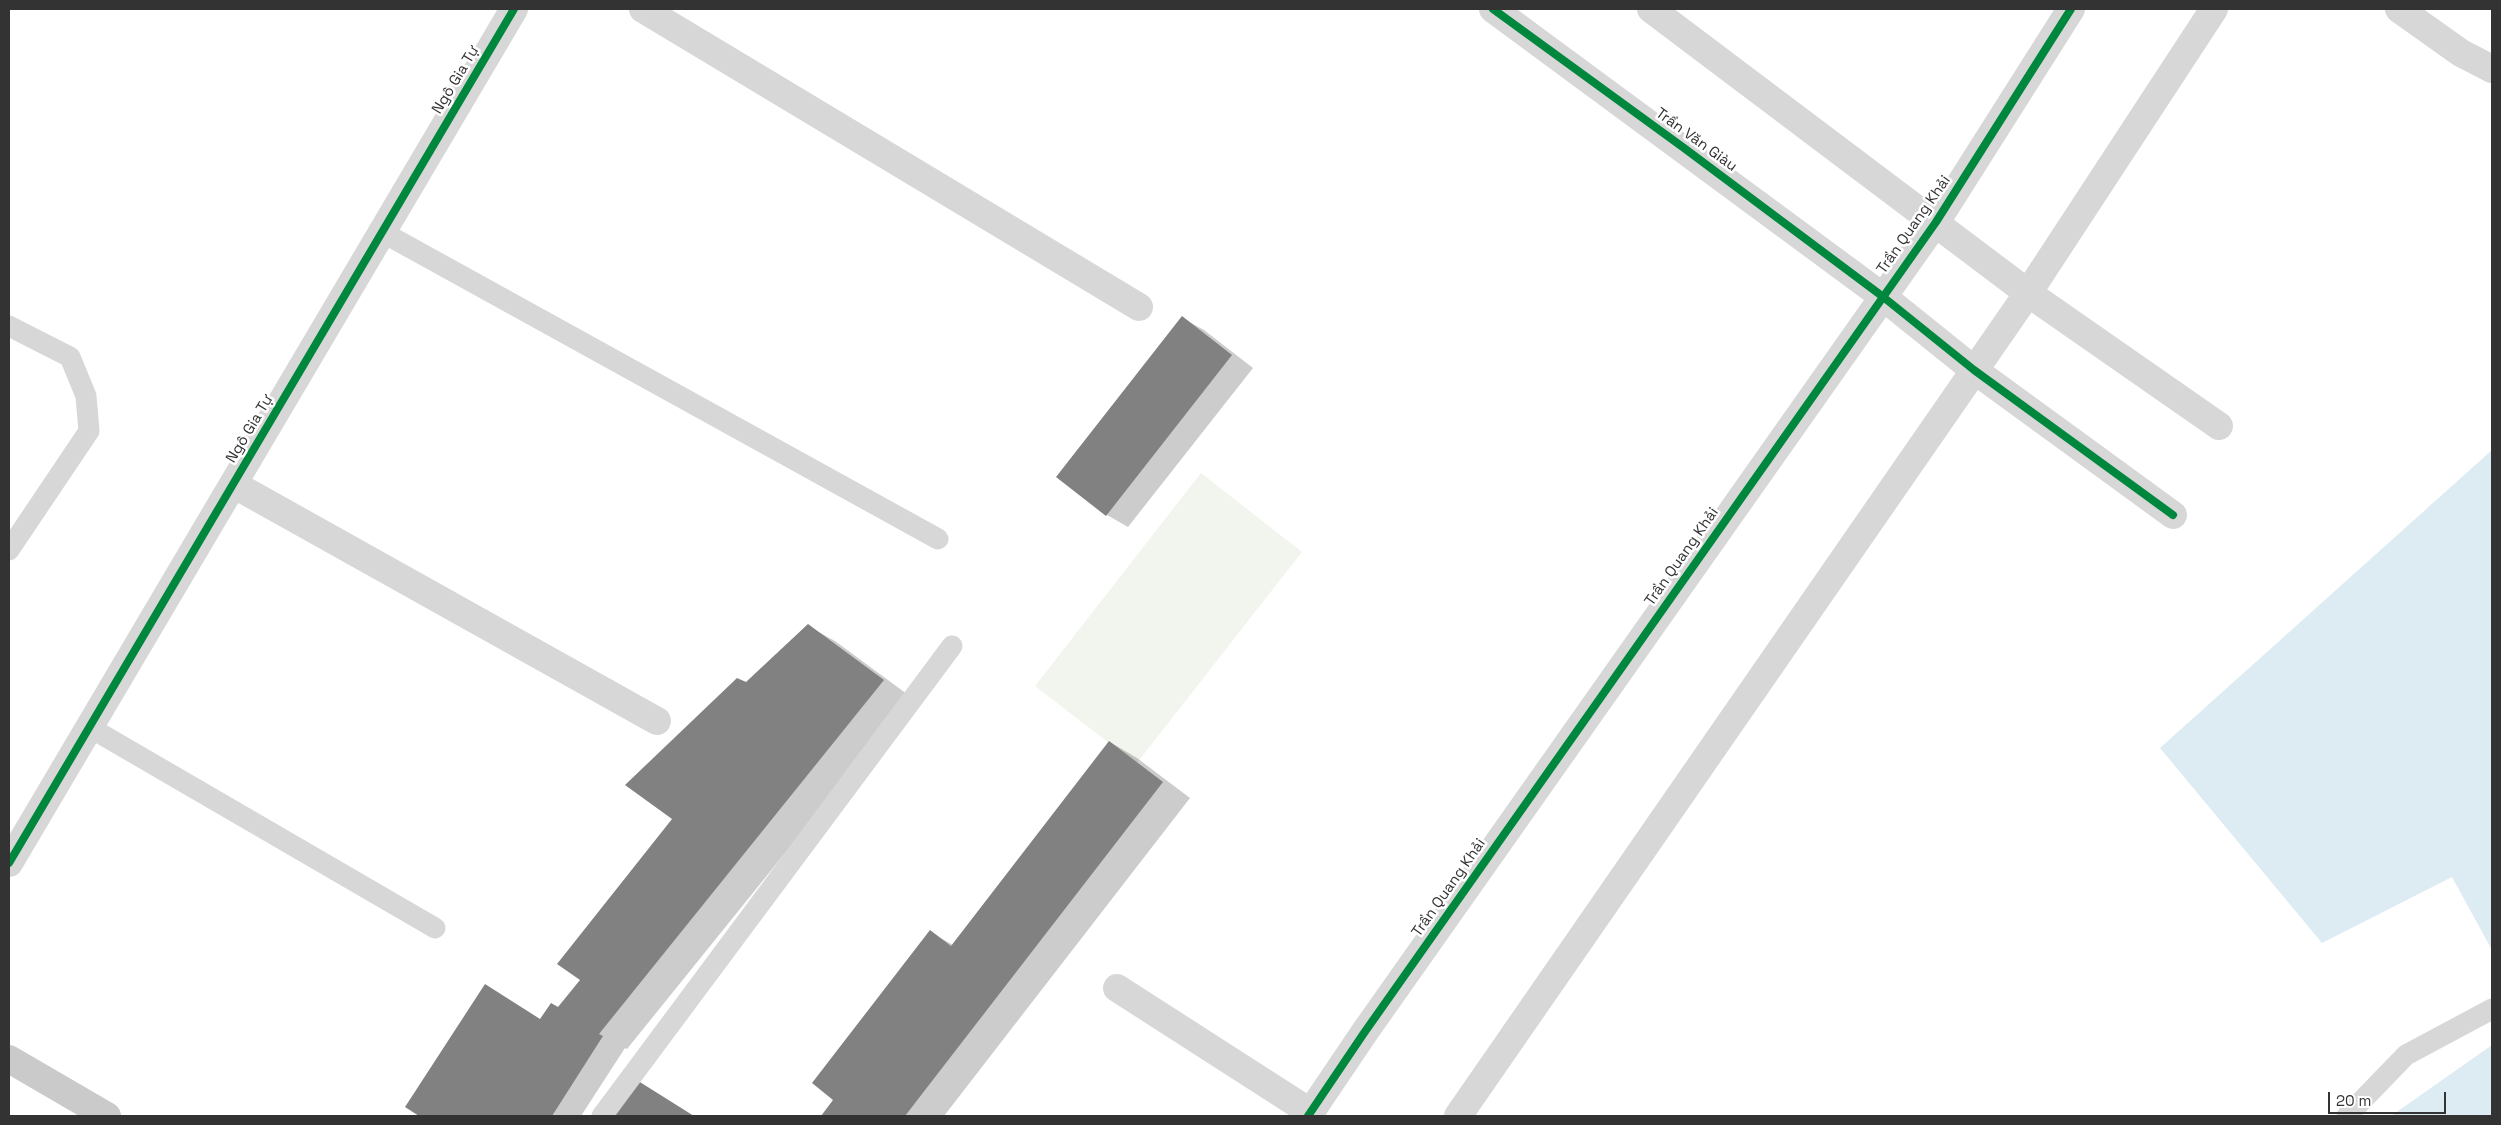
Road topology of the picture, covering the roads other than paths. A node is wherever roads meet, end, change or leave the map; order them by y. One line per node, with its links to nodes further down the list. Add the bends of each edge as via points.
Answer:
1 (514, 9): 10 (street, Ngô Gia Tự)
2 (643, 9): 13 (street)
3 (1493, 9): 12 (street, Trần Văn Giàu)
4 (1651, 9): 9 (street)
5 (2071, 9): 9 (street, Trần Quang Khải)
6 (2214, 9): 11 (street)
7 (2399, 9): 8 (street, via 2460,53)
8 (2492, 69)
9 (1936, 222): 11 (street); 12 (street, Trần Quang Khải)
10 (382, 232): 17 (street, Ngô Gia Tự); 19 (lane)
11 (2028, 293): 15 (street); 16 (street)
12 (1882, 296): 15 (street, Trần Văn Giàu); 29 (street, Trần Quang Khải)
13 (1139, 307)
14 (9, 326): 20 (lane, via 70,357 86,396 89,431)
15 (1974, 370): 18 (street, Trần Văn Giàu); 32 (street)
16 (2219, 426)
17 (233, 484): 22 (street); 23 (street, Ngô Gia Tự)
18 (2173, 516)
19 (938, 539)
20 (9, 550)
21 (952, 646): 31 (lane)
22 (657, 720)
23 (89, 727): 24 (street, Ngô Gia Tự); 25 (lane)
24 (9, 863)
25 (435, 928)
26 (1117, 988): 29 (street)
27 (2492, 1009): 33 (lane, via 2406,1055)
28 (9, 1059): 30 (main road)
29 (1312, 1115)
30 (107, 1116)
31 (602, 1116)
32 (1458, 1116)
33 (2347, 1116)

